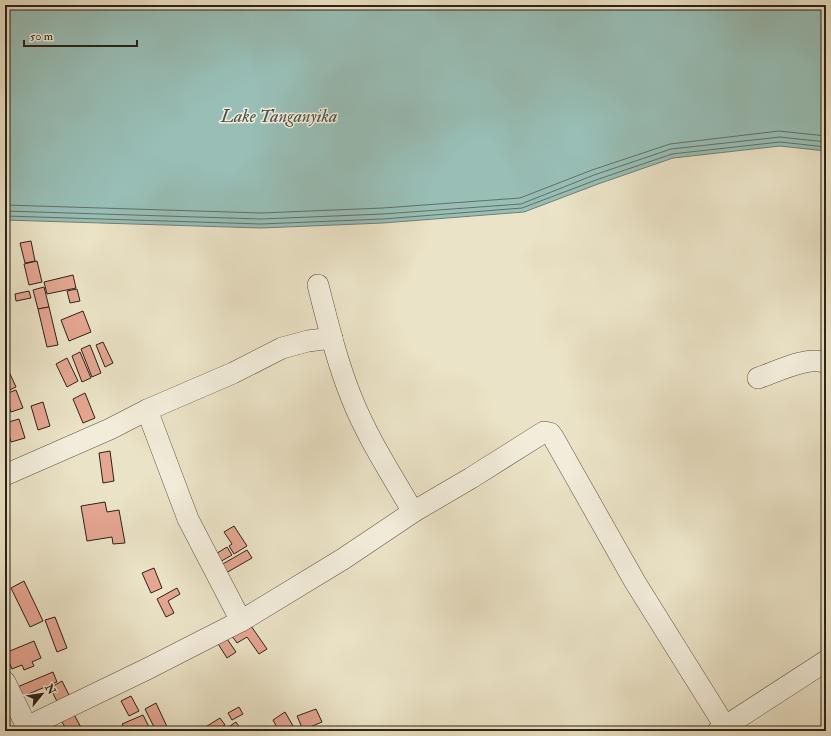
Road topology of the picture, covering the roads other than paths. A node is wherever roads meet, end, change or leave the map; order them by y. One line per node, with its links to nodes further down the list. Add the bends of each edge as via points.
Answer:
1 (318, 285): 2 (street)
2 (332, 338): 5 (street, via 282,348 233,373); 7 (street, via 343,374 368,434)
3 (826, 363): 4 (street, via 819,359 810,360)
4 (758, 378)
5 (147, 410): 6 (street, via 110,430); 8 (street, via 188,519)
6 (5, 475)
7 (413, 512): 8 (street, via 343,560); 12 (street, via 472,478 539,434 550,433 634,582)
8 (241, 621): 11 (street)
9 (826, 661): 12 (street)
10 (5, 682): 11 (street)
11 (28, 729)
12 (724, 730)

